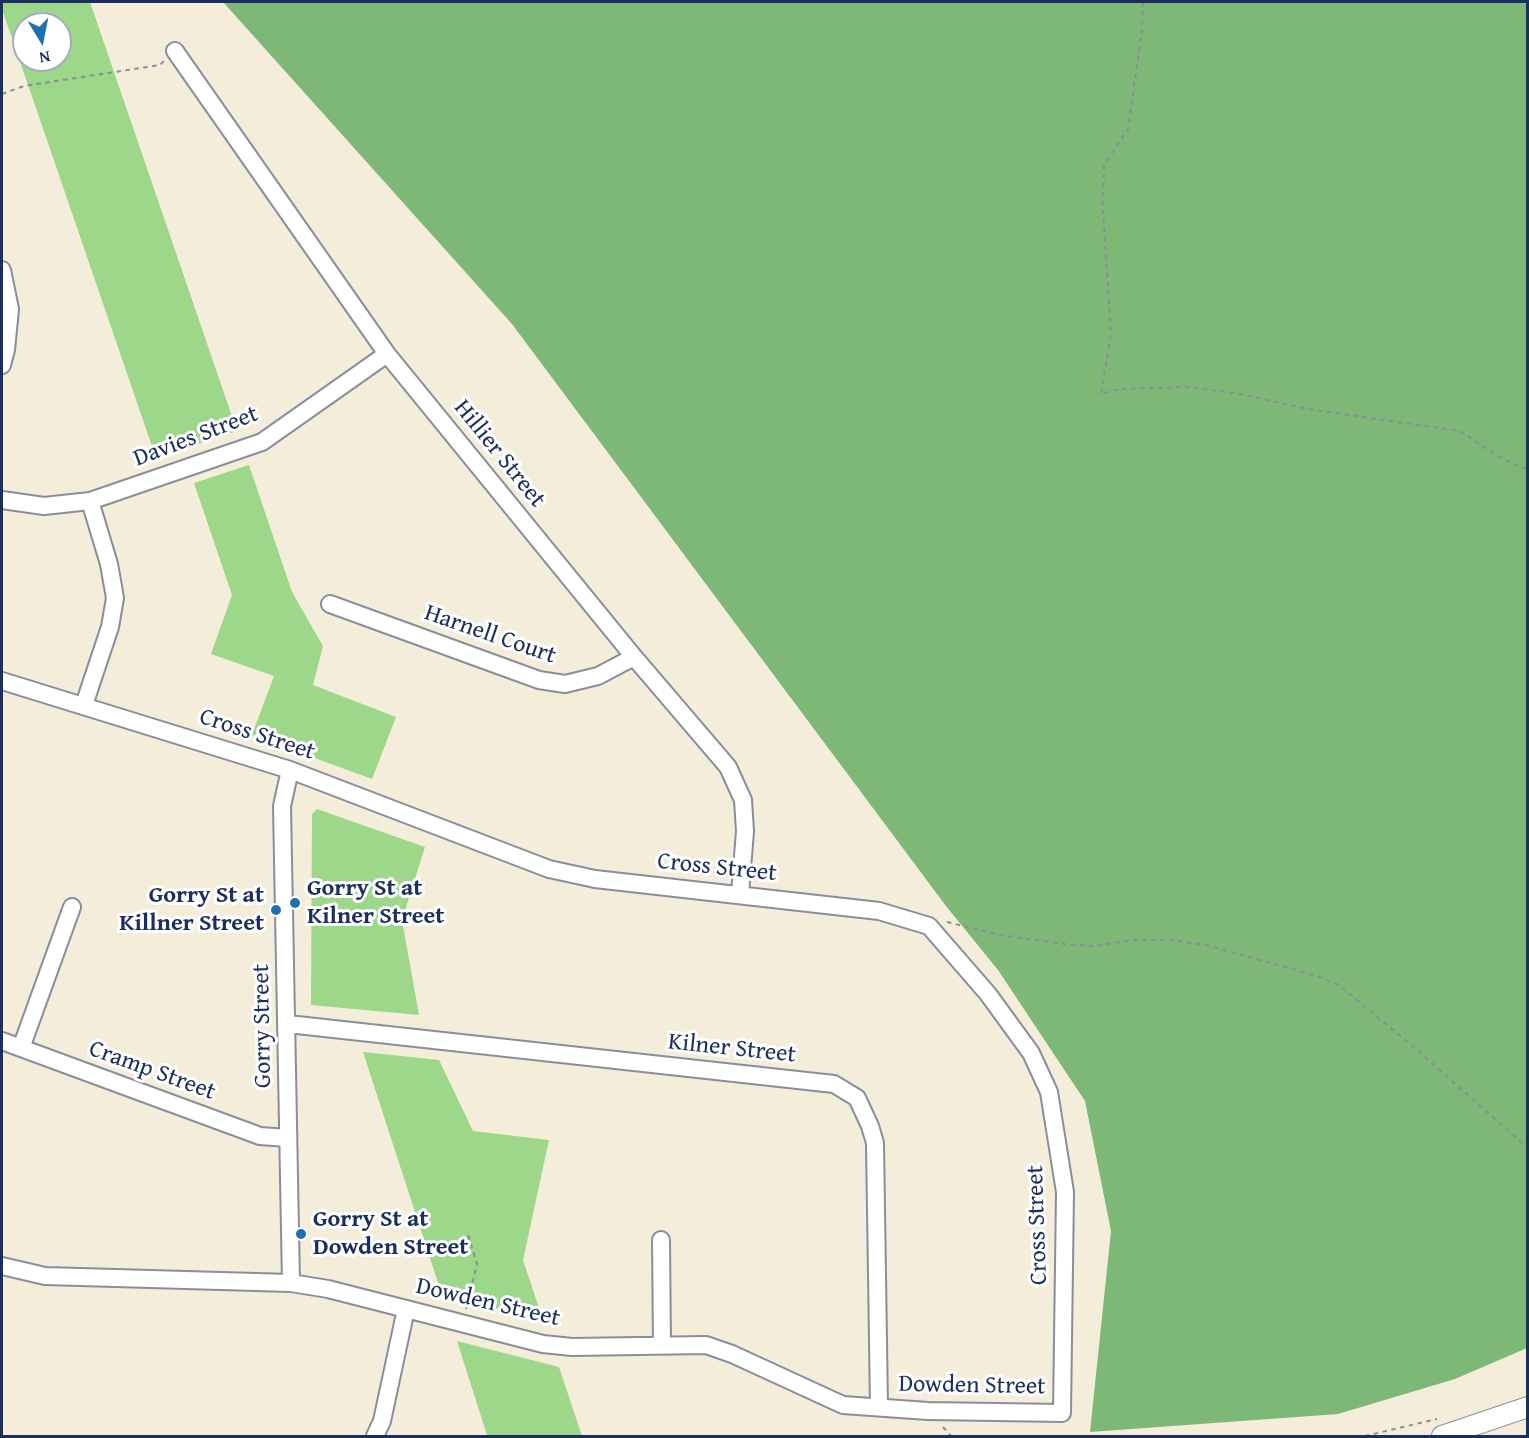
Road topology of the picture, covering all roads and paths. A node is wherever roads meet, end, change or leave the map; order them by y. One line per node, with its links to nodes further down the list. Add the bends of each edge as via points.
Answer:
1 (1143, 2): 7 (path, via 1128,129 1104,165 1111,334 1101,394 1119,389 1189,387 1308,410 1460,430 1499,457)
2 (175, 51): 3 (path, via 160,65 24,86); 5 (street, Hillier Street)
3 (2, 94)
4 (2, 270): 6 (street, via 10,309)
5 (387, 354): 9 (street, Davies Street, via 262,442); 11 (street, Hillier Street)
6 (2, 365)
7 (1527, 470)
8 (2, 500): 9 (street, Davies Street, via 44,506)
9 (90, 501): 13 (street, via 115,598 110,627)
10 (330, 604): 11 (street, Harnell Court, via 539,680 565,684 598,676)
11 (634, 657): 15 (street, Hillier Street, via 728,767 743,800)
12 (2, 681): 13 (street, Cross Street)
13 (84, 705): 14 (street, Cross Street)
14 (290, 770): 15 (street, Cross Street, via 549,869 595,879); 18 (street, Gorry Street, via 282,806)
15 (740, 894): 17 (street, Cross Street, via 879,911)
16 (72, 907): 20 (street)
17 (929, 926): 22 (path, via 949,922 1000,935 1071,945 1172,940 1206,945 1317,976 1348,992); 32 (street, Cross Street, via 988,994 1031,1053 1049,1092 1065,1192)
18 (288, 1024): 21 (street, Gorry Street); 30 (street, Kilner Street, via 834,1084 857,1098 875,1143)
19 (2, 1041): 20 (street, Cramp Street)
20 (21, 1048): 21 (street, Cramp Street, via 260,1136)
21 (288, 1138): 26 (street, Gorry Street)
22 (1527, 1148)
23 (467, 1231): 28 (path, via 477,1264)
24 (661, 1240): 29 (street)
25 (2, 1266): 26 (street, Dowden Street, via 45,1276)
26 (291, 1282): 27 (street, Dowden Street)
27 (406, 1309): 28 (street, Dowden Street); 34 (street, via 382,1421)
28 (462, 1323): 29 (street, Dowden Street, via 543,1344)
29 (662, 1345): 30 (street, Dowden Street, via 706,1345 843,1405)
30 (879, 1407): 32 (street, Dowden Street)
31 (1527, 1407): 33 (street)
32 (1062, 1413)
33 (1441, 1427): 35 (path)
34 (375, 1437)
35 (1365, 1437)

